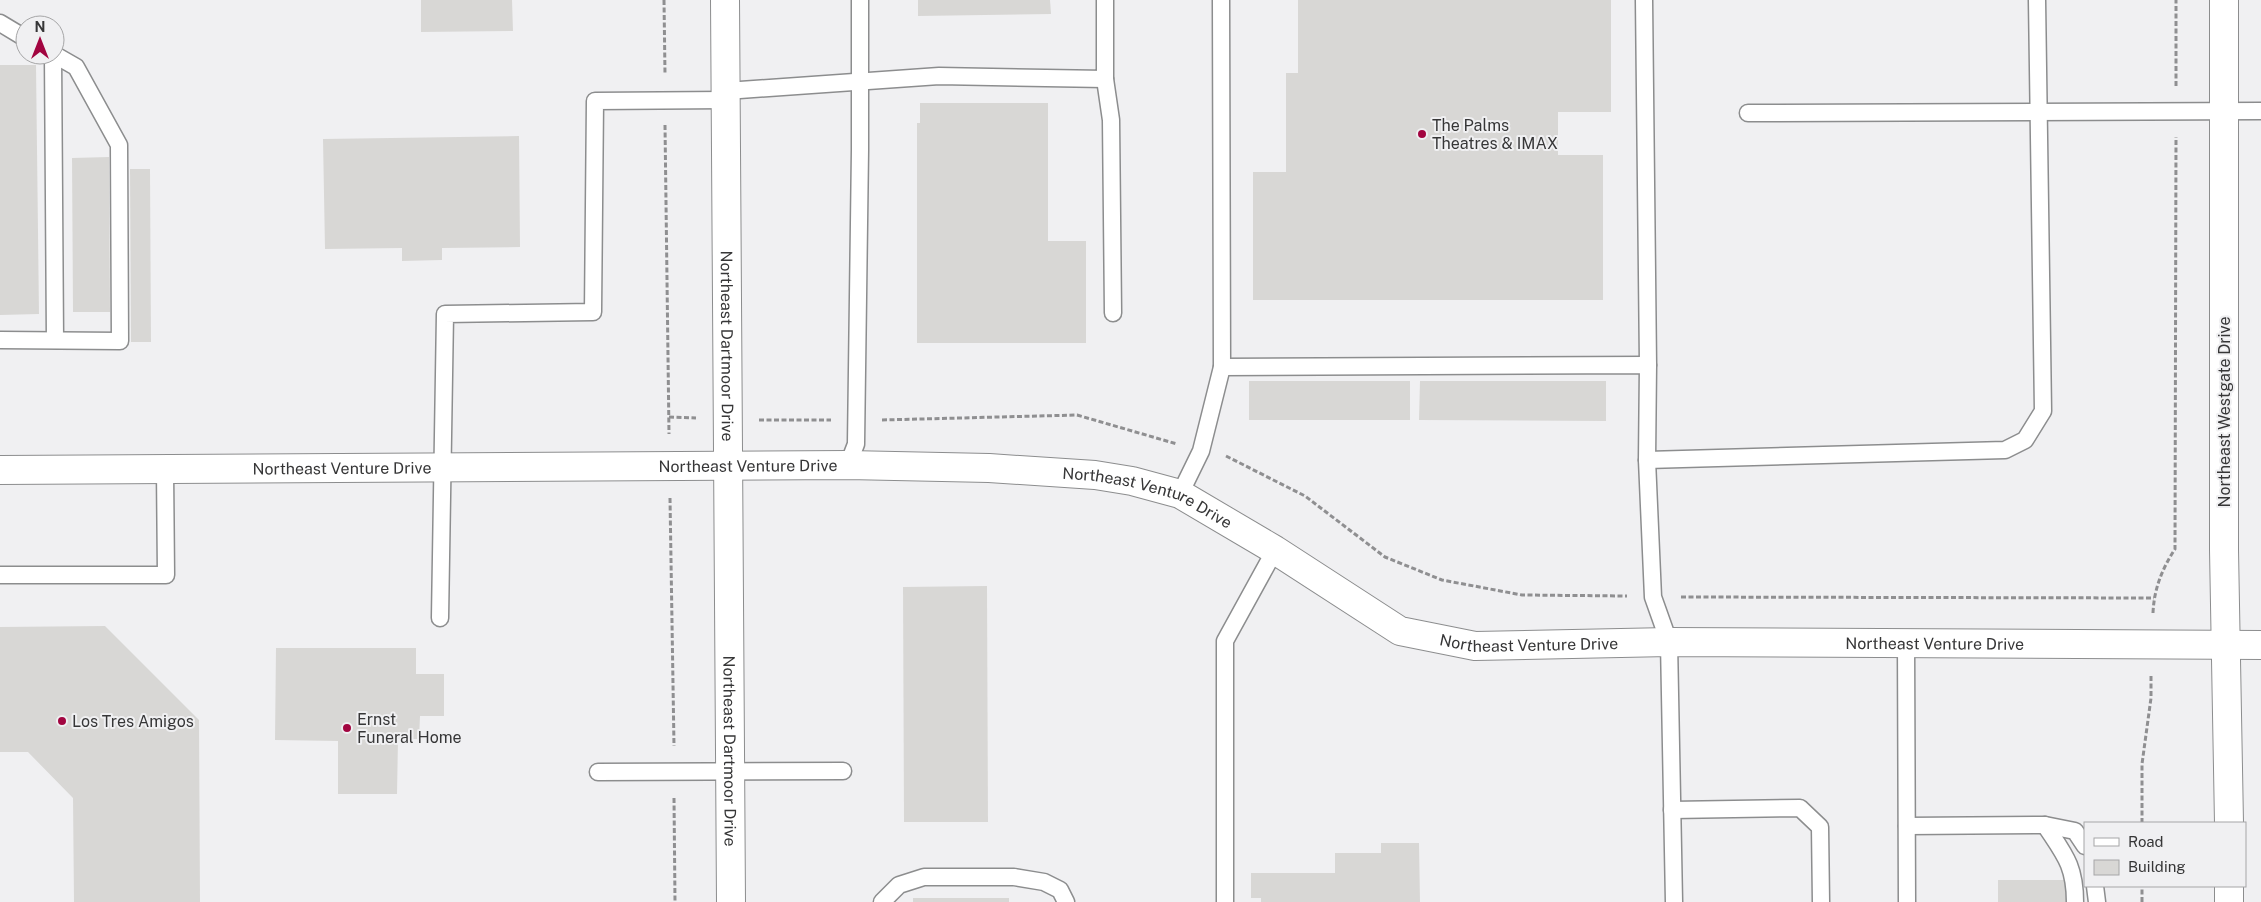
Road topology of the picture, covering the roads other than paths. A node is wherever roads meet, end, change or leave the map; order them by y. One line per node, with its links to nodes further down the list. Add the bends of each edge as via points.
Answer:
1 (725, 0): 14 (street, Northeast Dartmoor Drive)
2 (860, 0): 13 (lane)
3 (1105, 0): 12 (lane)
4 (1221, 0): 23 (lane)
5 (1644, 0): 22 (lane)
6 (2037, 0): 17 (lane)
7 (2224, 0): 15 (street, Northeast Westgate Drive)
8 (0, 23): 9 (lane)
9 (15, 32)
10 (65, 61): 21 (lane, via 76,67 119,145 120,341)
11 (54, 65): 21 (lane)
12 (1105, 79): 13 (lane, via 939,76); 19 (lane, via 1111,120)
13 (860, 82): 14 (lane); 25 (lane, via 856,444)
14 (726, 96): 26 (street, Northeast Dartmoor Drive); 27 (lane, via 595,101 592,312 444,314)
15 (2224, 111): 16 (lane); 17 (lane); 36 (street, Northeast Westgate Drive)
16 (2261, 111)
17 (2038, 112): 18 (lane); 24 (lane, via 2042,411 2025,440 2005,450)
18 (1748, 113)
19 (1113, 313)
20 (0, 340): 21 (lane)
21 (55, 340)
22 (1648, 365): 23 (lane); 24 (lane)
23 (1222, 367): 30 (lane, via 1201,451)
24 (1647, 460): 34 (lane, via 1653,596)
25 (848, 465): 26 (street, Northeast Venture Drive); 30 (street, Northeast Venture Drive, via 989,468 1095,476 1132,481)
26 (728, 466): 27 (street, Northeast Venture Drive); 40 (street, Northeast Dartmoor Drive)
27 (442, 468): 29 (street, Northeast Venture Drive); 33 (lane)
28 (0, 470): 29 (street, Northeast Venture Drive)
29 (165, 470): 32 (lane, via 166,575)
30 (1180, 494): 31 (street, Northeast Venture Drive)
31 (1275, 550): 34 (street, Northeast Venture Drive, via 1400,631 1475,646); 52 (lane, via 1225,641)
32 (0, 575)
33 (440, 618)
34 (1668, 642): 35 (street, Northeast Venture Drive); 41 (lane)
35 (1906, 642): 36 (street, Northeast Venture Drive); 44 (lane)
36 (2227, 645): 37 (street, Northeast Venture Drive); 42 (street, Northeast Westgate Drive)
37 (2261, 645)
38 (843, 771): 40 (lane)
39 (598, 772): 40 (lane)
40 (730, 772): 49 (street, Northeast Dartmoor Drive)
41 (1672, 810): 48 (lane, via 1800,808 1820,827); 53 (lane)
42 (2228, 822)
43 (2045, 825): 44 (lane); 45 (lane, via 2075,831); 55 (lane, via 2071,865)
44 (1907, 826): 54 (lane)
45 (2084, 844)
46 (2095, 887): 56 (lane)
47 (2229, 887): 57 (street)
48 (1820, 897)
49 (730, 902)
50 (882, 902): 51 (lane, via 899,885 924,877 1014,877 1044,882 1060,890)
51 (1066, 902)
52 (1225, 902)
53 (1674, 902)
54 (1907, 902)
55 (2075, 902)
56 (2097, 902)
57 (2229, 902)

